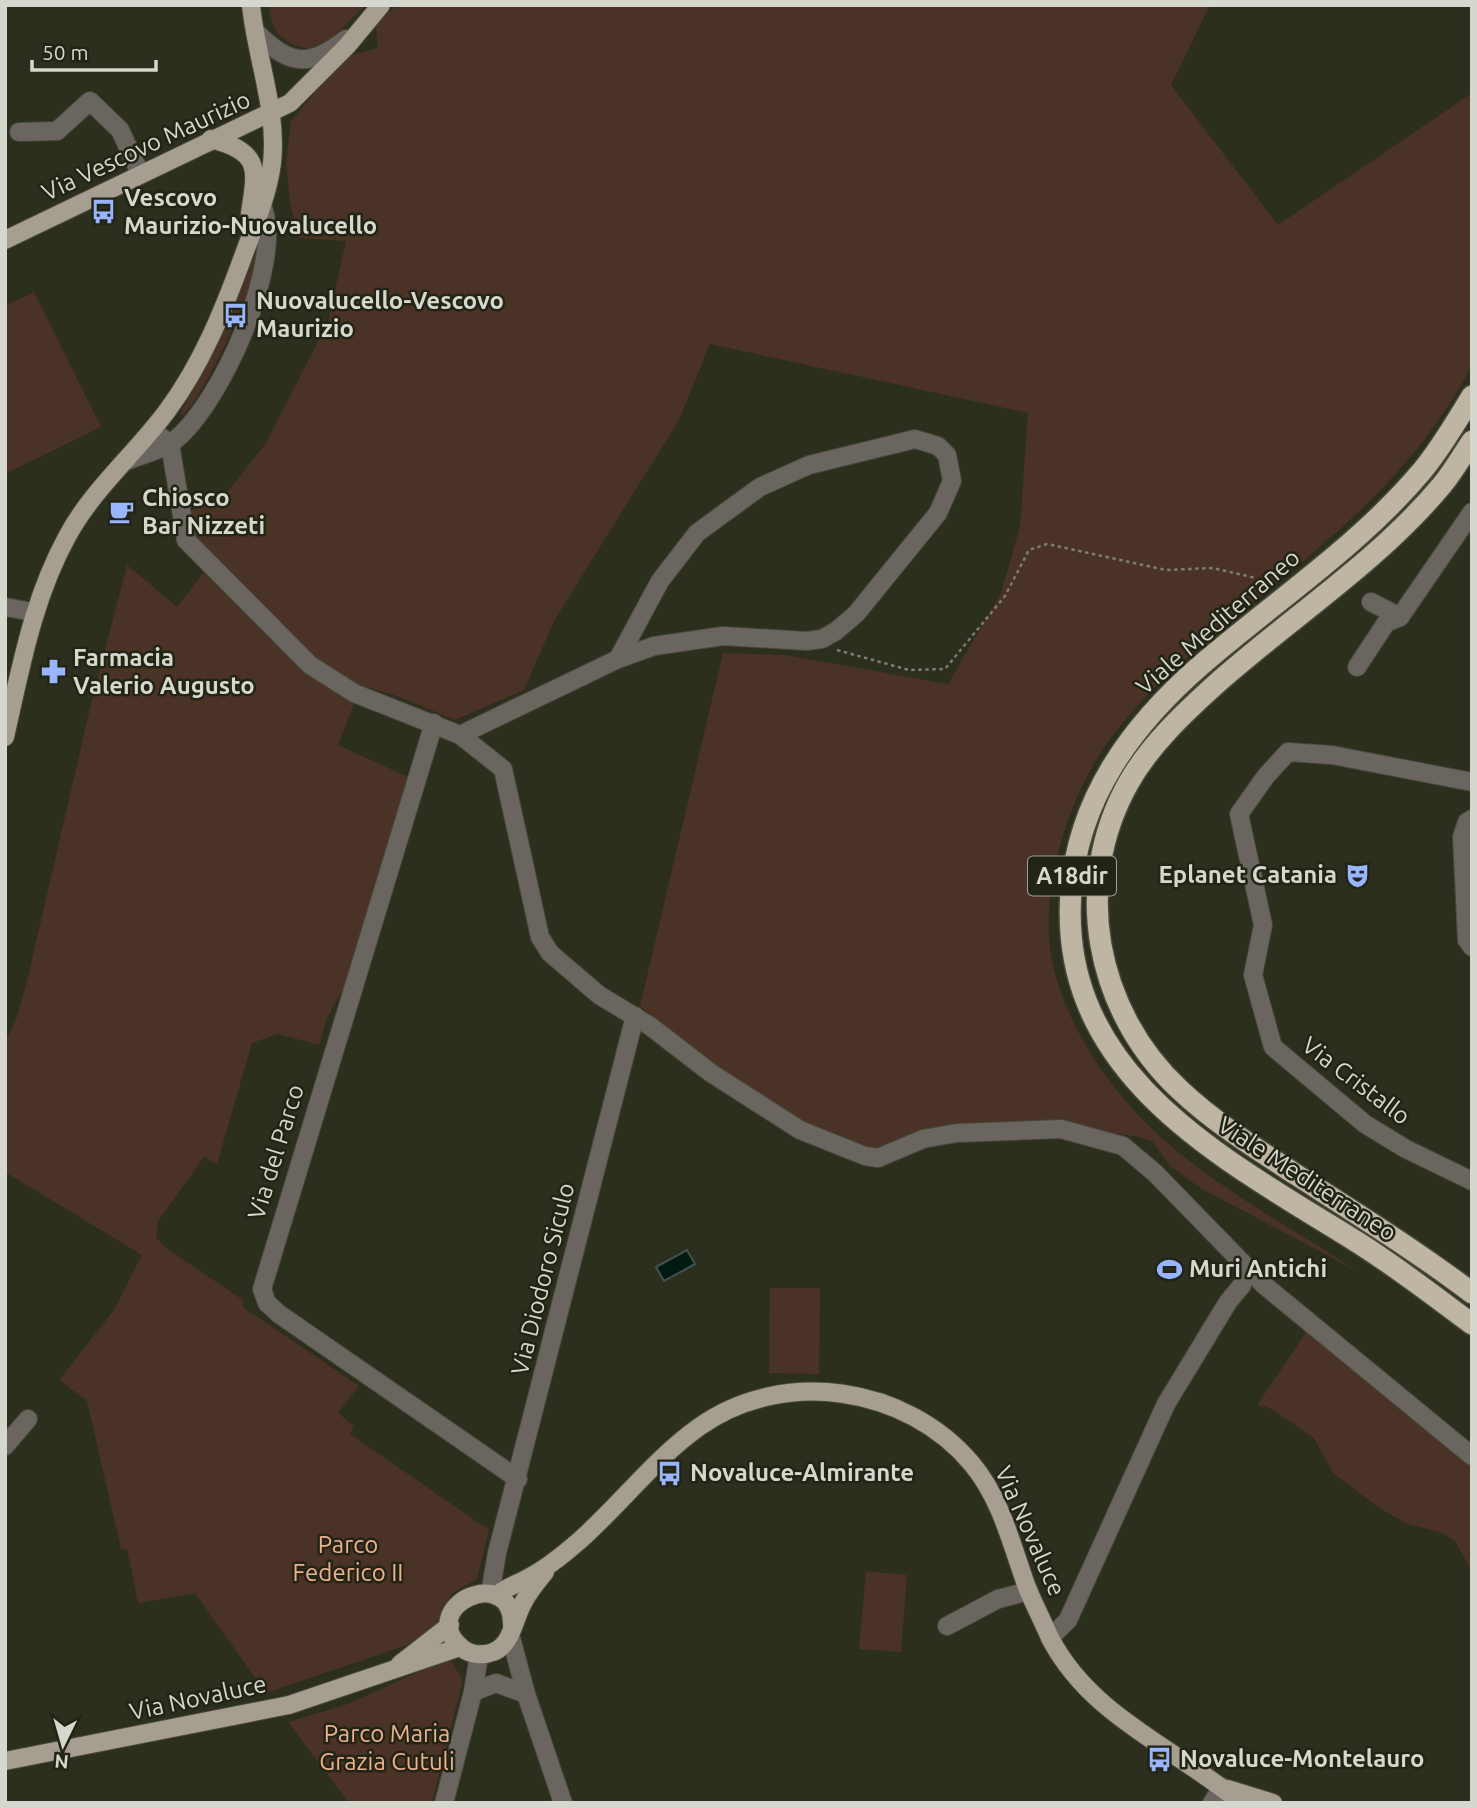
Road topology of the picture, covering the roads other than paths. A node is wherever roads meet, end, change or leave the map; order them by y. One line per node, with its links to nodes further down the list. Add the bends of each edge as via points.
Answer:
1 (251, 5): 4 (main road)
2 (381, 5): 3 (main road, Via Vescovo Maurizio)
3 (362, 26): 4 (street, via 328,53 304,60 278,53); 5 (main road, Via Vescovo Maurizio, via 308,86)
4 (255, 31): 5 (main road)
5 (271, 114): 7 (main road, Via Vescovo Maurizio); 9 (main road, via 272,161)
6 (19, 132): 8 (street, via 57,131 90,101 120,130)
7 (211, 139): 8 (main road, Via Vescovo Maurizio); 11 (main road, via 236,146 252,161 254,188)
8 (140, 173): 10 (main road, Via Vescovo Maurizio)
9 (262, 206): 11 (main road); 15 (street, via 268,219 267,256 237,345 209,398 190,426)
10 (5, 240)
11 (244, 255): 13 (main road, via 193,371)
12 (1472, 396): 34 (highway, Viale Mediterraneo / A18dir, via 1422,470 1385,510 1201,665 1138,729 1118,755 1087,815 1072,874 1070,906 1077,965 1096,1022 1121,1065 1159,1107 1201,1142 1405,1274)
13 (152, 430): 15 (street); 16 (main road)
14 (1472, 441): 33 (highway, Viale Mediterraneo / A18dir, via 1443,485 1376,552 1216,684 1149,754 1129,781 1113,815 1096,891 1102,962 1113,994 1132,1033 1178,1089 1222,1126)
15 (170, 444): 16 (street); 24 (street, via 183,531 193,549 321,675 354,693)
16 (126, 461): 20 (main road, via 69,532)
17 (1472, 512): 21 (street)
18 (1371, 602): 21 (street)
19 (5, 607): 20 (street)
20 (33, 612): 26 (main road)
21 (1400, 617): 23 (street, via 1387,623)
22 (618, 659): 22 (street, via 654,646 700,638 815,640 836,631 856,614 938,513 952,481 947,455 938,446 915,439 897,442 784,475 750,494 709,522 684,549 660,581); 25 (street)
23 (1357, 667)
24 (434, 723): 25 (street); 38 (street, Via del Parco, via 262,1289 267,1303 279,1314)
25 (460, 735): 30 (street, via 503,769 540,937 565,967)
26 (5, 737)
27 (1472, 782): 31 (street, Via Cristallo, via 1332,755 1288,752 1239,814 1263,925 1253,975 1273,1047 1365,1124)
28 (1472, 820): 29 (street, via 1462,837 1467,940)
29 (1472, 947)
30 (635, 1016): 37 (street, via 711,1073 800,1130 871,1158 923,1139 957,1133 1061,1129 1123,1146 1264,1285); 38 (street, Via Diodoro Siculo)
31 (1472, 1181)
32 (1242, 1285): 47 (street, via 1166,1404 1068,1620)
33 (1472, 1293)
34 (1472, 1324)
35 (28, 1419): 36 (street)
36 (5, 1446)
37 (1472, 1455)
38 (518, 1479): 39 (street, Via Diodoro Siculo)
39 (496, 1553): 42 (street, via 485,1579); 43 (street)
40 (552, 1563): 41 (main road, Via Novaluce, via 680,1442 726,1411 770,1396 843,1393 908,1412 954,1445 974,1466 991,1493); 43 (main road); 46 (main road, via 529,1592)
41 (1029, 1591): 45 (street, via 998,1599); 47 (main road, Via Novaluce)
42 (472, 1594): 43 (main road); 44 (main road, via 458,1603)
43 (493, 1595): 46 (main road, via 511,1614)
44 (450, 1625): 48 (main road); 51 (main road)
45 (947, 1626)
46 (511, 1632): 49 (main road, via 504,1645); 50 (street)
47 (1050, 1638): 55 (main road, Via Novaluce, via 1081,1683 1125,1724)
48 (460, 1647): 49 (main road); 51 (main road, via 430,1660)
49 (486, 1654): 50 (street); 52 (street)
50 (517, 1663): 53 (street)
51 (395, 1667): 54 (main road, Via Novaluce, via 289,1705)
52 (473, 1692): 53 (street, via 496,1683); 56 (street)
53 (526, 1694): 57 (street)
54 (5, 1761)
55 (1222, 1787): 58 (street); 59 (main road); 60 (main road)
56 (444, 1803)
57 (563, 1803)
58 (1212, 1803)
59 (1241, 1803)
60 (1273, 1803)

